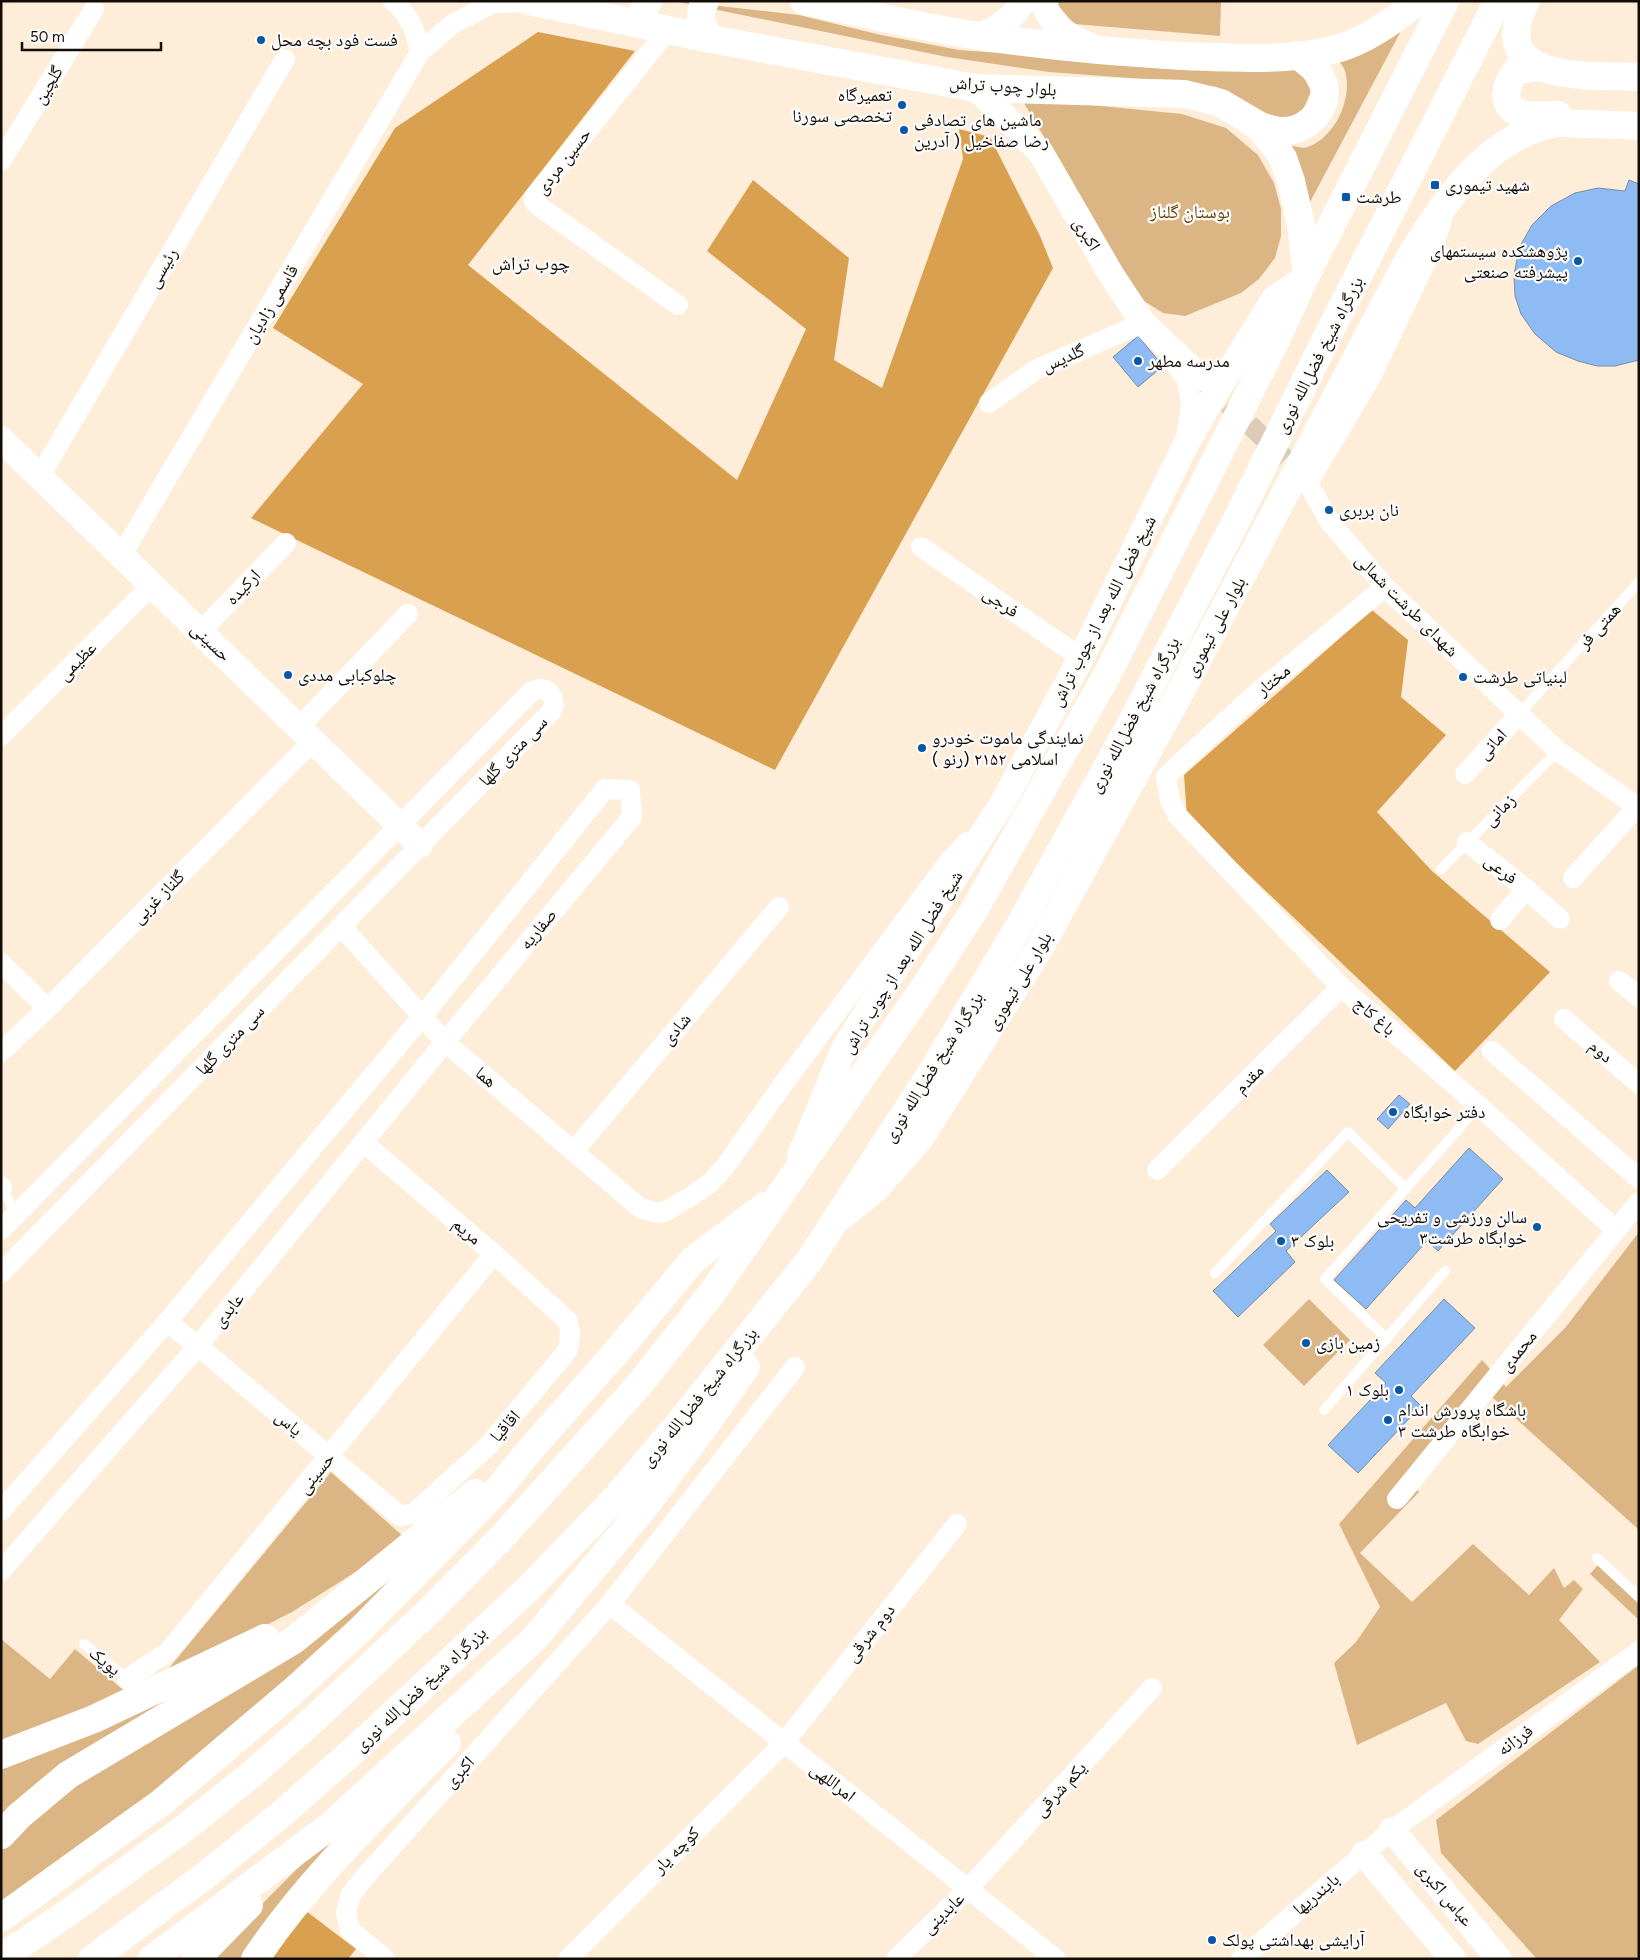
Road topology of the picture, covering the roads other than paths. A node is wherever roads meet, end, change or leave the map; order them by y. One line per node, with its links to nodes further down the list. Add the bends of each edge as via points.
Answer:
1 (393, 1): 16 (street, via 415,28)
2 (705, 1): 15 (main road, via 701,26)
3 (804, 1): 14 (main road)
4 (1023, 1): 14 (street, via 1016,14 1005,23)
5 (1042, 1): 17 (street, via 1049,16 1070,38)
6 (1418, 1): 18 (main road, via 1370,35 1342,47)
7 (1445, 1): 27 (main road)
8 (1498, 1): 83 (main road, بزرگراه شیخ فضل‌الله نوری, via 1132,722 1021,923 934,1070)
9 (1526, 1): 20 (main road, via 1518,17 1515,40 1525,57)
10 (530, 2): 12 (main road, بلوار چوب‌ تراش); 16 (street, قاسمی زادیان, via 494,3 454,23)
11 (94, 9): 25 (street, گلچین)
12 (641, 12): 13 (main road, بلوار چوب‌ تراش)
13 (668, 30): 15 (main road, بلوار چوب‌ تراش); 28 (street, حسین مردی, via 534,200)
14 (978, 36): 17 (main road)
15 (711, 39): 22 (main road, بلوار چوب‌ تراش)
16 (420, 52): 37 (street, قاسمی زادیان)
17 (1105, 52): 18 (main road, via 1247,59)
18 (1297, 56): 23 (main road, via 1321,77 1325,96 1322,104 1309,123 1296,129 1271,130)
19 (285, 59): 34 (street, رئیسی)
20 (1542, 67): 21 (main road, via 1564,74); 24 (main road, via 1517,70 1509,80 1506,100 1515,110 1536,116 1572,114 1614,118)
21 (1639, 77)
22 (976, 88): 23 (main road, بلوار چوب‌ تراش, via 1185,94 1221,103); 29 (street, اکبری, via 1041,153)
23 (1257, 125): 27 (main road, بلوار چوب‌ تراش, via 1282,158 1290,181 1301,225)
24 (1639, 125): 26 (main road, بلوار علی تیموری, via 1553,123 1536,129 1511,141 1486,159 1472,171)
25 (1, 161)
26 (1448, 202): 40 (street, شهدای طرشت شمالی, via 1435,244 1370,378 1307,481 1330,522); 83 (main road, بلوار علی تیموری, via 1410,257 1184,685 1040,949 920,1138 876,1188)
27 (1305, 276): 33 (street, شیخ فضل الله بعد از چوب تراش, via 1274,299); 80 (main road, via 1108,673 973,912)
28 (678, 304)
29 (1143, 323): 30 (street, اکبری); 31 (street, گلدیس, via 1035,370); 33 (street, via 1187,379 1191,404)
30 (1201, 378)
31 (988, 403)
32 (4, 446): 34 (street, حسینی)
33 (1185, 446): 43 (street, شیخ فضل الله بعد از چوب تراش)
34 (40, 476): 37 (street, حسینی)
35 (286, 543): 42 (street, ارکیده)
36 (921, 546): 43 (street, فرجی)
37 (121, 556): 39 (street, حسینی)
38 (1639, 582): 44 (lane, همتی فر)
39 (152, 585): 42 (street, حسینی); 46 (street, عظیمی)
40 (1385, 587): 44 (street, شهدای طرشت شمالی); 49 (street, مختار, via 1259,691)
41 (408, 614): 45 (street, گلناز غربی)
42 (200, 632): 45 (street, حسینی)
43 (1081, 658): 50 (street, شیخ فضل الله بعد از چوب تراش)
44 (1519, 714): 47 (street, شهدای طرشت شمالی); 48 (street, امانی)
45 (306, 734): 52 (street, حسینی); 66 (street, گلناز غربی)
46 (1, 736)
47 (1558, 750): 51 (street, شهدای طرشت شمالی); 53 (lane, زمانی)
48 (1465, 774)
49 (1166, 777): 64 (street, باغ کاج, via 1170,800 1177,815)
50 (1002, 804): 75 (street, هما, via 950,860 711,1182 658,1213 640,1208); 80 (street, شیخ فضل الله بعد از چوب تراش, via 845,1046)
51 (1638, 808): 56 (street)
52 (400, 825): 54 (street, حسینی); 54 (street, سی متری گلها, via 531,692 539,688 550,692 554,704 551,712); 82 (street, سی متری گلها)
53 (1467, 842): 55 (lane, زمانی); 57 (street, فرعی)
54 (420, 845): 61 (street, سی متری گلها)
55 (1441, 869)
56 (1572, 878)
57 (1526, 889): 59 (street); 60 (street, فرعی)
58 (779, 907): 75 (street, شادی)
59 (1560, 919)
60 (1500, 920)
61 (341, 926): 67 (street, هما); 89 (street, سی متری گلها)
62 (1, 963): 66 (street, via 43,1004)
63 (1619, 981): 65 (street)
64 (1341, 987): 73 (street, باغ کاج); 76 (street, مقدم)
65 (1639, 997)
66 (52, 1004): 71 (street, گلناز غربی)
67 (421, 1018): 69 (street, هما); 69 (street, صفاریه, via 605,789 630,790 632,817); 92 (street)
68 (1564, 1019): 72 (street, دوم)
69 (445, 1042): 74 (street, عابدی); 75 (street, هما)
70 (1492, 1051): 77 (street)
71 (1, 1052)
72 (1639, 1084)
73 (1478, 1105): 79 (lane); 85 (street, باغ کاج)
74 (364, 1143): 86 (street, مریم); 94 (street, عابدی)
75 (574, 1152)
76 (1157, 1170)
77 (1639, 1179)
78 (2, 1187): 82 (lane)
79 (1406, 1189): 90 (lane, via 1348,1132); 93 (lane, via 1324,1279)
80 (786, 1190): 97 (main road, via 694,1259); 121 (main road, via 712,1294 638,1386 504,1535 438,1602 252,1774 186,1827)
81 (1639, 1202): 85 (street, محمدی)
82 (16, 1214): 84 (street, سی متری گلها)
83 (838, 1218): 87 (main road, بزرگراه شیخ فضل‌الله نوری)
84 (1, 1230)
85 (1616, 1230): 99 (street, محمدی)
86 (494, 1254): 91 (street, مریم); 98 (street, حسینی)
87 (809, 1261): 108 (main road, via 756,1352 704,1427 646,1505); 122 (main road, بزرگراه شیخ فضل‌الله نوری, via 615,1499 528,1589 285,1811 206,1875)
88 (1445, 1271): 93 (lane)
89 (1, 1273)
90 (1215, 1273)
91 (568, 1321): 101 (street, اقاقیا, via 568,1350 488,1446)
92 (167, 1322): 94 (street, یاس); 100 (street)
93 (1387, 1339): 96 (lane)
94 (198, 1346): 98 (street, یاس); 104 (street, عابدی)
95 (795, 1367): 107 (street, اکبری)
96 (1324, 1410)
97 (528, 1450): 105 (main road); 120 (main road, via 494,1494 459,1530 360,1630 292,1692 162,1802)
98 (330, 1456): 101 (street, یاس, via 400,1516); 111 (street, حسینی, via 168,1652)
99 (1397, 1499)
100 (1, 1511)
101 (413, 1514)
102 (957, 1524): 113 (street, دوم شرقی)
103 (1597, 1558): 106 (lane)
104 (2, 1569)
105 (378, 1571): 114 (main road, via 287,1626 221,1660 94,1719); 117 (main road, via 294,1640 68,1775 18,1816)
106 (1639, 1597)
107 (610, 1604): 113 (street, امراللهی); 126 (street, اکبری, via 351,1894 346,1912 350,1930)
108 (534, 1639): 115 (main road); 125 (main road, via 463,1726 306,1891)
109 (84, 1644): 111 (lane, پوپک)
110 (1639, 1651): 116 (street, فرزانه)
111 (127, 1679)
112 (1152, 1688): 119 (street, یکم شرقی)
113 (784, 1742): 119 (street, امراللهی); 127 (street, کوچه یار)
114 (1, 1755)
115 (330, 1826): 123 (main road); 124 (main road)
116 (1392, 1830): 118 (street, بایندریها); 132 (street, عباس اکبری)
117 (1, 1835)
118 (1364, 1854): 130 (street, بایندریها); 131 (street, عباس اکبری)
119 (968, 1889): 128 (street, عابدینی); 129 (street, امراللهی)
120 (1, 1918)
121 (1, 1958)
122 (92, 1959)
123 (152, 1959)
124 (196, 1959)
125 (255, 1959)
126 (385, 1959)
127 (568, 1959)
128 (896, 1959)
129 (1056, 1959)
130 (1241, 1959)
131 (1453, 1959)
132 (1499, 1959)

